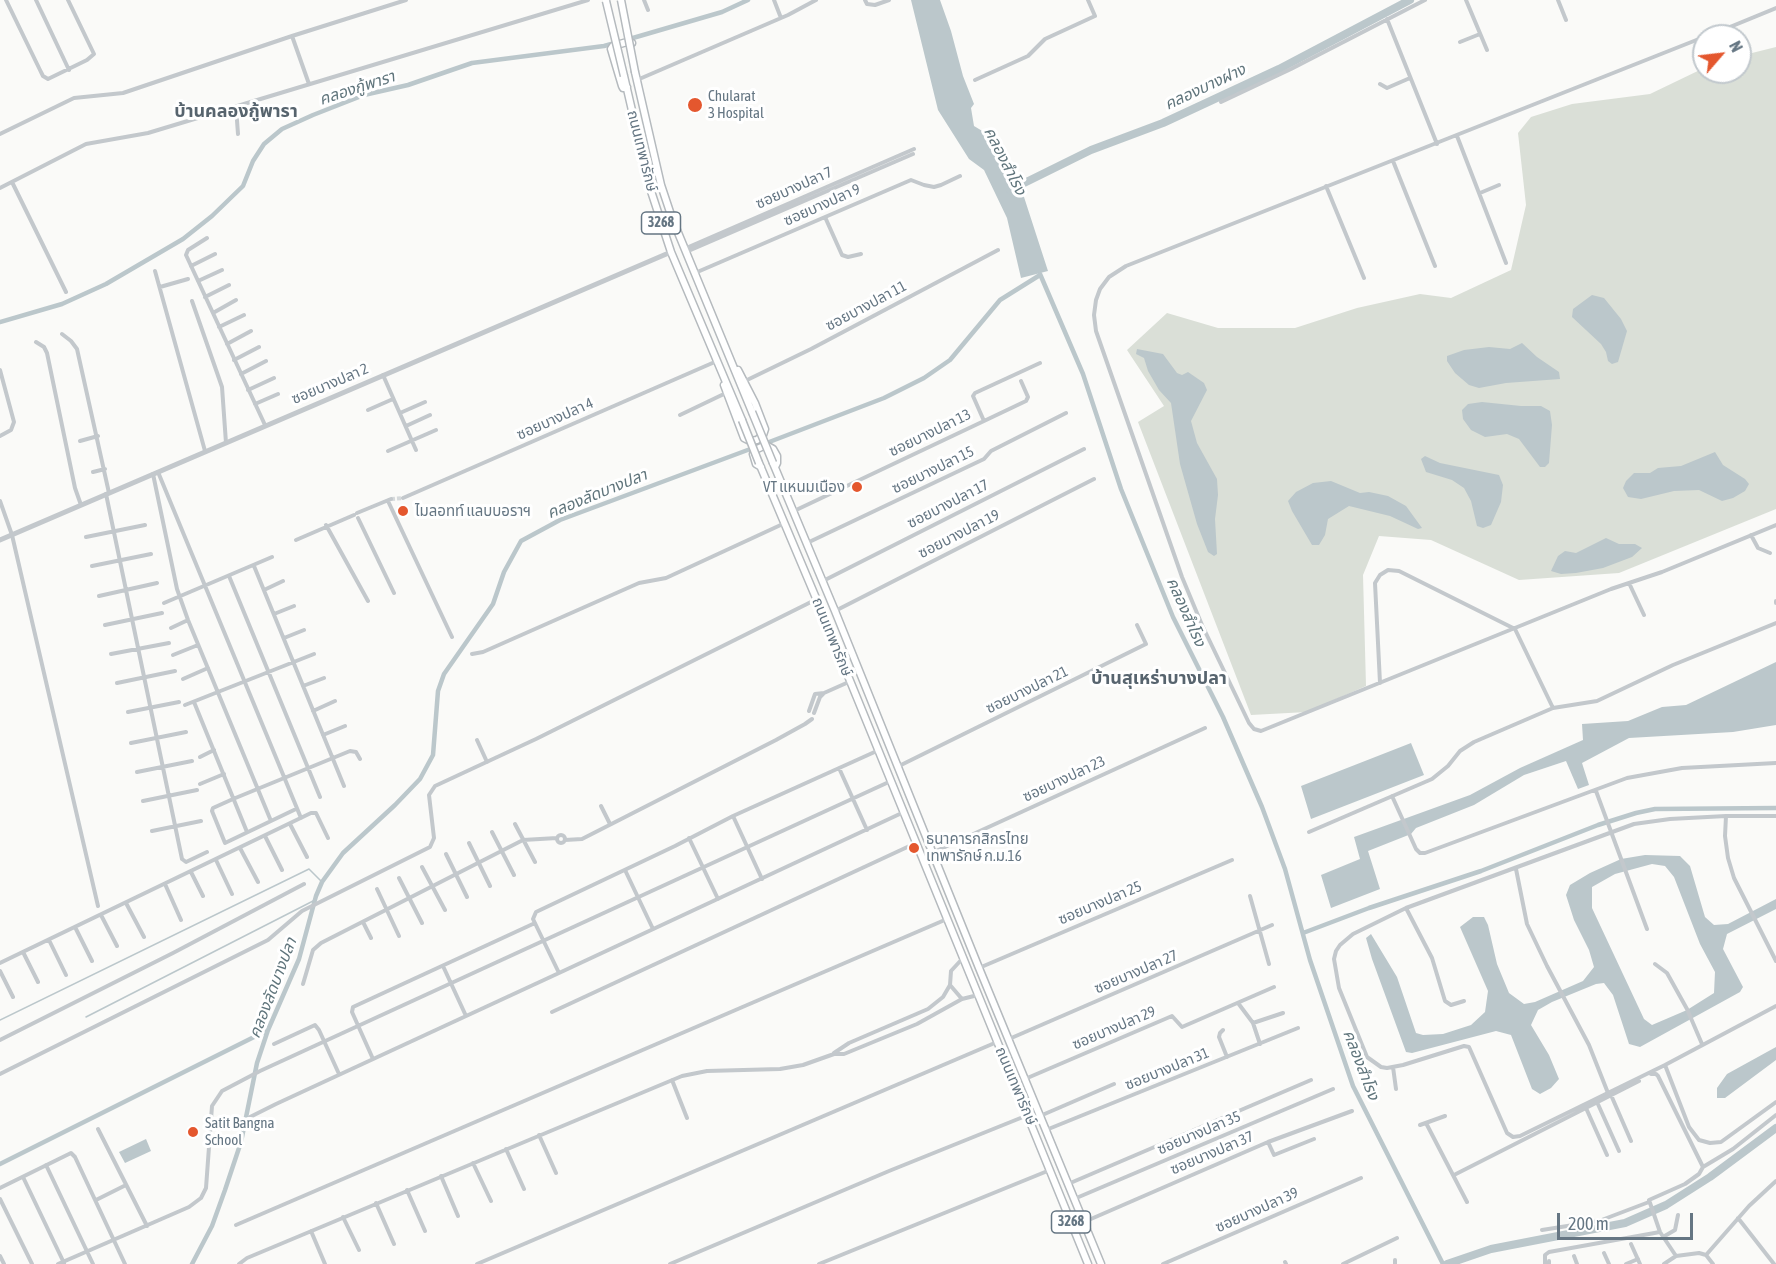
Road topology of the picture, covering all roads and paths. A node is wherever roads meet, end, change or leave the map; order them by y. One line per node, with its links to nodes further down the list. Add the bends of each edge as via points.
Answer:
1 (6, 0): 28 (street, via 44,76 51,79)
2 (36, 0): 28 (street)
3 (68, 0): 28 (street, via 94,54)
4 (406, 0): 24 (street)
5 (588, 0): 32 (street)
6 (621, 0): 29 (main road, ถนนเทพารักษ์ / 3268, bridge)
7 (644, 0): 18 (street)
8 (774, 0): 19 (street)
9 (816, 0): 19 (street)
10 (865, 0): 11 (street, via 875,5)
11 (889, 0)
12 (1088, 0): 31 (street, via 1095,16 1045,39 1028,56)
13 (1425, 0): 20 (street)
14 (1466, 0): 23 (street)
15 (1558, 0): 21 (street)
16 (605, 1): 34 (main road, ถนนเทพารักษ์ / 3268, bridge)
17 (1776, 8): 22 (street)
18 (648, 10)
19 (781, 18): 29 (street)
20 (1387, 19): 30 (street); 35 (street)
21 (1566, 20)
22 (1737, 24)
23 (1480, 34): 25 (street); 27 (street)
24 (292, 36): 32 (street); 37 (street, via 123,93 74,98)
25 (1460, 42)
26 (1692, 43): 39 (street)
27 (1487, 50)
28 (69, 70)
29 (636, 77): 34 (main road, via 631,42 613,46 622,86); 52 (main road, ถนนเทพารักษ์ / 3268, via 661,185)
30 (1410, 78): 33 (street, via 1387,88); 40 (street)
31 (975, 80)
32 (309, 84): 36 (street)
33 (1380, 84)
34 (627, 87): 53 (main road, ถนนเทพารักษ์ / 3268, via 650,188)
35 (1221, 102)
36 (236, 107): 38 (street); 44 (street, via 134,137 86,144)
37 (0, 134)
38 (238, 134)
39 (1457, 136): 40 (street); 48 (street)
40 (1437, 144): 42 (street)
41 (913, 151): 52 (street, ซอยบางปลา 7)
42 (1394, 161): 45 (street); 58 (street)
43 (960, 176): 49 (street, ซอยบางปลา 9, via 934,187 911,180)
44 (12, 182): 47 (street); 67 (street)
45 (1326, 186): 62 (street); 191 (street, via 1118,270 1100,289 1094,315 1096,331 1182,577 1249,723 1261,731)
46 (1499, 186): 48 (street)
47 (0, 188)
48 (1480, 193): 56 (street)
49 (825, 217): 55 (street, via 842,255); 61 (street, ซอยบางปลา 9)
50 (207, 238): 57 (street, via 186,252)
51 (998, 250): 88 (street, ซอยบางปลา 11)
52 (684, 251): 61 (main road, ถนนเทพารักษ์ / 3268)
53 (670, 252): 82 (main road, ถนนเทพารักษ์ / 3268); 86 (street, ซอยบางปลา 2)
54 (215, 254): 57 (street)
55 (861, 254)
56 (1506, 263)
57 (191, 266): 64 (street)
58 (1435, 266)
59 (222, 270): 64 (street)
60 (155, 271): 66 (street)
61 (694, 273): 79 (main road, ถนนเทพารักษ์ / 3268)
62 (1365, 278)
63 (188, 279): 66 (street)
64 (198, 281): 68 (street)
65 (229, 285): 68 (street)
66 (160, 287): 112 (street)
67 (66, 292)
68 (205, 297): 71 (street)
69 (236, 300): 71 (street)
70 (192, 301): 109 (street, via 222,387)
71 (213, 313): 73 (street)
72 (244, 315): 73 (street)
73 (219, 327): 77 (street)
74 (251, 331): 77 (street)
75 (62, 334): 106 (street, via 77,349)
76 (36, 342): 125 (street, via 47,353)
77 (227, 344): 80 (street)
78 (259, 347): 80 (street)
79 (728, 355): 88 (main road); 115 (main road, ถนนเทพารักษ์ / 3268, bridge)
80 (234, 360): 85 (street)
81 (266, 361): 85 (street)
82 (718, 363): 91 (main road); 114 (main road, ถนนเทพารักษ์ / 3268, bridge); 123 (street, ซอยบางปลา 4)
83 (1040, 363): 101 (street, ซอยบางปลา 13, via 974,394)
84 (0, 370): 105 (street, via 14,422 11,430)
85 (241, 374): 90 (street)
86 (382, 375): 93 (street); 102 (street, ซอยบางปลา 2)
87 (274, 378): 90 (street)
88 (745, 381): 91 (main road, via 765,429 757,440 744,438)
89 (1021, 381): 101 (street, via 1026,401)
90 (248, 390): 95 (street)
91 (726, 393): 100 (street)
92 (278, 394): 95 (street)
93 (393, 399): 96 (street); 97 (street)
94 (425, 402): 97 (street)
95 (255, 404): 102 (street)
96 (368, 410)
97 (399, 413): 103 (street)
98 (1066, 413): 138 (street, ซอยบางปลา 15, via 991,451 963,470)
99 (430, 415): 103 (street)
100 (680, 415)
101 (984, 421): 126 (street, ซอยบางปลา 13)
102 (265, 425): 109 (street, ซอยบางปลา 2)
103 (406, 426): 107 (street)
104 (436, 430): 107 (street)
105 (0, 436)
106 (98, 436): 108 (street); 116 (street)
107 (411, 440): 111 (street); 113 (street)
108 (80, 441)
109 (226, 443): 112 (street, ซอยบางปลา 2)
110 (1084, 448): 147 (street, ซอยบางปลา 17)
111 (416, 450)
112 (205, 451): 118 (street, ซอยบางปลา 2)
113 (388, 451)
114 (760, 465): 115 (main road, via 753,454 766,445 777,456); 128 (main road, ถนนเทพารักษ์ / 3268)
115 (774, 465): 126 (main road, ถนนเทพารักษ์ / 3268)
116 (105, 469): 117 (street); 122 (street)
117 (93, 472)
118 (156, 473): 120 (street); 121 (street); 122 (street, ซอยบางปลา 2)
119 (1094, 479): 160 (street, ซอยบางปลา 19)
120 (164, 487): 121 (street); 150 (street)
121 (156, 490): 155 (street)
122 (108, 494): 125 (street, ซอยบางปลา 2); 132 (street)
123 (403, 498)
124 (0, 501): 133 (street)
125 (81, 505): 133 (street, ซอยบางปลา 2)
126 (794, 511): 138 (main road, ถนนเทพารักษ์ / 3268)
127 (356, 515): 130 (street); 153 (street); 172 (street, via 390,500)
128 (785, 522): 156 (main road, ถนนเทพารักษ์ / 3268); 179 (street, via 666,578 639,583)
129 (145, 525): 132 (street)
130 (326, 525): 137 (street); 157 (street)
131 (1776, 525): 134 (street)
132 (114, 532): 135 (street); 142 (street)
133 (12, 535): 136 (street, ซอยบางปลา 2); 300 (street)
134 (1751, 535): 139 (street, via 1762,552); 149 (street)
135 (86, 537)
136 (0, 540)
137 (296, 540)
138 (807, 543): 147 (main road, ถนนเทพารักษ์ / 3268)
139 (1770, 553)
140 (151, 554): 142 (street)
141 (272, 557): 144 (street)
142 (120, 561): 143 (street); 151 (street)
143 (92, 566)
144 (254, 566): 145 (street); 152 (street)
145 (229, 576): 150 (street); 184 (street)
146 (283, 581): 152 (street)
147 (823, 581): 160 (main road, ถนนเทพารักษ์ / 3268)
148 (158, 583): 151 (street)
149 (1629, 583): 163 (street); 170 (street)
150 (204, 587): 155 (street); 189 (street)
151 (126, 590): 154 (street); 164 (street)
152 (264, 590): 162 (street)
153 (394, 593)
154 (99, 596)
155 (180, 596): 158 (street); 165 (street)
156 (817, 599): 188 (main road, ถนนเทพารักษ์ / 3268); 219 (street)
157 (368, 601)
158 (164, 603)
159 (294, 606): 162 (street)
160 (835, 611): 221 (main road, ถนนเทพารักษ์ / 3268)
161 (162, 613): 164 (street)
162 (274, 614): 173 (street)
163 (1644, 615)
164 (132, 619): 167 (street); 176 (street)
165 (188, 620): 169 (street); 175 (street)
166 (1776, 623): 202 (street, via 1597,701)
167 (105, 625)
168 (1137, 625): 221 (street, ซอยบางปลา 21, via 1146,644)
169 (171, 628)
170 (1515, 629): 191 (street); 191 (street, via 1399,571 1388,570 1375,583 1374,596); 202 (street)
171 (304, 630): 173 (street)
172 (452, 637)
173 (284, 638): 181 (street)
174 (168, 643): 176 (street)
175 (198, 645): 180 (street); 182 (street)
176 (139, 649): 177 (street); 185 (street)
177 (111, 654)
178 (314, 654): 181 (street)
179 (472, 654)
180 (173, 655)
181 (294, 662): 184 (street); 192 (street)
182 (208, 668): 187 (street); 193 (street)
183 (175, 671): 185 (street)
184 (269, 672): 189 (street); 224 (street)
185 (145, 678): 190 (street); 200 (street)
186 (324, 678): 192 (street)
187 (183, 679)
188 (851, 681): 194 (street); 214 (main road, ถนนเทพารักษ์ / 3268)
189 (244, 682): 193 (street); 227 (street)
190 (117, 683)
191 (1380, 683)
192 (303, 686): 203 (street)
193 (218, 692): 197 (street); 231 (street)
194 (824, 693): 199 (street, via 815,694); 201 (street)
195 (335, 700): 203 (street)
196 (178, 702): 200 (street)
197 (194, 702): 198 (street); 213 (street)
198 (185, 705)
199 (811, 705): 201 (street); 201 (street, via 812,712)
200 (151, 707): 204 (street); 210 (street)
201 (816, 707)
202 (1553, 708): 235 (street, via 1474,742 1440,773)
203 (313, 711): 209 (street)
204 (128, 712)
205 (809, 718): 251 (street, via 805,724)
206 (345, 726): 209 (street)
207 (1205, 728): 269 (street, ซอยบางปลา 23)
208 (186, 732): 210 (street)
209 (323, 735): 216 (street)
210 (157, 737): 212 (street); 222 (street)
211 (477, 740): 219 (street)
212 (131, 743)
213 (214, 750): 215 (street); 226 (street)
214 (879, 750): 223 (street); 228 (main road, ถนนเทพารักษ์ / 3268)
215 (200, 757)
216 (333, 759): 217 (street, via 353,751); 224 (street); 230 (street)
217 (360, 759)
218 (192, 761): 222 (street)
219 (487, 762): 367 (street, via 431,789 434,838 430,847 302,911 268,940)
220 (1776, 763): 233 (street, via 1682,768 1627,778)
221 (899, 766): 269 (main road, ถนนเทพารักษ์ / 3268)
222 (163, 767): 225 (street); 234 (street)
223 (839, 768): 237 (street); 243 (street)
224 (309, 769): 227 (street); 236 (street)
225 (137, 772)
226 (224, 774): 229 (street); 238 (street)
227 (283, 779): 231 (street); 241 (street)
228 (891, 781): 237 (street); 242 (main road, ถนนเทพารักษ์ / 3268)
229 (200, 784)
230 (344, 786)
231 (258, 789): 238 (street); 247 (street)
232 (197, 790): 234 (street)
233 (1596, 791): 235 (street, via 1425,853 1416,849); 255 (street)
234 (169, 796): 239 (street); 252 (street)
235 (1392, 796): 258 (street)
236 (320, 797)
237 (853, 798): 253 (street); 266 (street)
238 (233, 799): 256 (street); 256 (street, via 212,811 224,842)
239 (143, 801)
240 (601, 806): 251 (street)
241 (296, 809): 246 (street); 247 (street)
242 (904, 812): 253 (street); 264 (main road, ถนนเทพารักษ์ / 3268)
243 (733, 816): 261 (street); 266 (street)
244 (1726, 816): 245 (street); 255 (street, via 1650,821); 324 (street, via 1729,864)
245 (1776, 816)
246 (301, 818): 249 (street); 260 (street, via 315,813)
247 (271, 820): 256 (street)
248 (201, 821): 252 (street)
249 (290, 824): 259 (street); 271 (street)
250 (515, 824): 262 (street)
251 (610, 824): 262 (street, via 582,839 561,843 557,838)
252 (175, 826): 254 (street); 268 (street, via 184,861)
253 (867, 830): 285 (street)
254 (152, 831)
255 (1612, 831): 278 (street); 313 (street)
256 (248, 832)
257 (492, 832): 267 (street)
258 (1309, 832)
259 (265, 836): 265 (street); 279 (street)
260 (328, 838)
261 (689, 838): 277 (street); 280 (street)
262 (523, 840): 267 (street); 274 (street)
263 (469, 843): 275 (street)
264 (916, 843): 305 (main road, ถนนเทพารักษ์ / 3268); 346 (street)
265 (240, 848): 272 (street); 286 (street)
266 (747, 848): 277 (street); 285 (street)
267 (502, 851): 275 (street); 283 (street)
268 (207, 852)
269 (934, 852): 329 (main road, ถนนเทพารักษ์ / 3268)
270 (446, 854): 282 (street)
271 (307, 856)
272 (216, 860): 281 (street); 292 (street)
273 (1232, 860): 329 (street, ซอยบางปลา 25)
274 (535, 862)
275 (479, 863): 282 (street); 290 (street)
276 (422, 867): 289 (street)
277 (703, 868): 297 (street); 298 (street)
278 (1516, 869): 301 (street); 375 (street, via 1527,924 1589,1045)
279 (282, 870)
280 (625, 870): 297 (street); 309 (street, via 536,912)
281 (191, 872): 287 (street); 293 (street)
282 (456, 874): 289 (street); 295 (street)
283 (514, 875)
284 (399, 878): 296 (street)
285 (762, 879): 298 (street)
286 (258, 882)
287 (165, 884): 299 (street); 306 (street)
288 (304, 884): 354 (street)
289 (432, 886): 296 (street); 303 (street)
290 (490, 886)
291 (376, 889): 302 (street)
292 (232, 894)
293 (203, 896)
294 (1251, 896): 314 (street)
295 (467, 897)
296 (409, 898): 302 (street); 308 (street)
297 (639, 898): 312 (street); 319 (street)
298 (718, 899): 312 (street)
299 (126, 903): 304 (street); 316 (street)
300 (98, 906)
301 (1406, 908): 342 (street, via 1432,958 1445,1002); 366 (street, via 1353,934 1340,945 1334,959 1339,988 1367,1057 1381,1067)
302 (387, 910): 307 (street); 315 (street)
303 (444, 910)
304 (101, 915): 311 (street); 320 (street)
305 (947, 919): 322 (main road, ถนนเทพารักษ์ / 3268); 424 (street)
306 (181, 920)
307 (363, 922): 317 (street); 334 (street, via 316,946)
308 (422, 923)
309 (535, 923): 319 (street); 328 (street)
310 (1272, 925): 314 (street, ซอยบางปลา 27)
311 (75, 927): 318 (street); 323 (street)
312 (652, 929): 331 (street)
313 (1647, 929)
314 (1261, 930): 326 (street); 353 (street, ซอยบางปลา 27)
315 (399, 936)
316 (144, 937)
317 (371, 938)
318 (49, 940): 321 (street); 332 (street)
319 (544, 940): 331 (street); 335 (street)
320 (117, 946)
321 (23, 952): 325 (street); 333 (street)
322 (963, 958): 336 (street, via 951,971); 338 (main road, ถนนเทพารักษ์ / 3268)
323 (92, 961)
324 (1776, 961)
325 (0, 963)
326 (1269, 964)
327 (1655, 964): 359 (street, via 1666,970)
328 (443, 966): 335 (street); 350 (street, via 352,1007)
329 (979, 968): 353 (main road, ถนนเทพารักษ์ / 3268)
330 (0, 971): 339 (street)
331 (559, 973): 348 (street)
332 (66, 975)
333 (38, 982)
334 (303, 984)
335 (451, 984): 348 (street); 350 (street)
336 (950, 985): 340 (street); 341 (street)
337 (1274, 987): 343 (street, ซอยบางปลา 29)
338 (978, 995): 341 (street); 356 (main road, ถนนเทพารักษ์ / 3268)
339 (13, 997)
340 (942, 997): 344 (street); 360 (street, via 919,1014 849,1043)
341 (962, 999): 344 (street)
342 (1464, 1002)
343 (1238, 1003): 349 (street); 370 (street, ซอยบางปลา 29, via 1182,1027 1172,1016)
344 (950, 1005): 360 (street, via 917,1024 844,1054)
345 (1776, 1006): 359 (street)
346 (552, 1012)
347 (1283, 1013): 349 (street)
348 (466, 1016): 362 (street)
349 (1253, 1023): 358 (street)
350 (358, 1026): 355 (street); 362 (street)
351 (1298, 1028): 358 (street, ซอยบางปลา 31)
352 (1223, 1030): 361 (street, via 1219,1037)
353 (1008, 1039): 363 (main road, ถนนเทพารักษ์ / 3268)
354 (0, 1040)
355 (324, 1042): 357 (street, via 313,1025); 368 (street); 425 (street, via 222,1091 212,1106 207,1181 201,1198)
356 (997, 1042): 364 (main road, ถนนเทพารักษ์ / 3268); 451 (street)
357 (274, 1044)
358 (1260, 1044): 361 (street, ซอยบางปลา 31)
359 (1702, 1044): 365 (street)
360 (834, 1054): 369 (street, via 780,1069 700,1071)
361 (1227, 1057): 389 (street, ซอยบางปลา 31)
362 (373, 1059): 368 (street)
363 (1017, 1060): 364 (main road); 370 (main road, ถนนเทพารักษ์ / 3268)
364 (1006, 1065): 380 (main road, ถนนเทพารักษ์ / 3268)
365 (1665, 1065): 375 (street); 377 (street, via 1689,1127 1699,1140 1721,1142)
366 (1394, 1067): 374 (street); 375 (street, via 1469,1047 1507,1133 1513,1137)
367 (0, 1074)
368 (339, 1074): 386 (street, via 250,1117)
369 (672, 1080): 384 (street); 390 (street)
370 (1025, 1080): 382 (main road, ถนนเทพารักษ์ / 3268)
371 (1311, 1080): 407 (street)
372 (1114, 1084): 382 (street)
373 (1333, 1089): 413 (street, ซอยบางปลา 35)
374 (1396, 1089)
375 (1609, 1094): 376 (street); 392 (street); 399 (street, via 1656,1074)
376 (1597, 1102): 378 (street); 395 (street)
377 (1776, 1102)
378 (1586, 1108): 396 (street); 402 (street)
379 (1352, 1111): 393 (street, ซอยบางปลา 37)
380 (1028, 1115): 400 (main road, ถนนเทพารักษ์ / 3268); 452 (street)
381 (1776, 1115): 399 (street)
382 (1040, 1116): 389 (main road, ถนนเทพารักษ์ / 3268)
383 (1445, 1116): 385 (street)
384 (687, 1119)
385 (1426, 1123): 387 (street); 402 (street)
386 (247, 1125)
387 (1420, 1125)
388 (98, 1128): 408 (street)
389 (1046, 1131): 407 (main road, ถนนเทพารักษ์ / 3268)
390 (539, 1135): 394 (street); 401 (street)
391 (1314, 1140): 393 (street, via 1274,1155)
392 (1631, 1141)
393 (1268, 1143): 423 (street, ซอยบางปลา 37)
394 (506, 1149): 397 (street); 410 (street)
395 (1619, 1151)
396 (1607, 1155)
397 (473, 1163): 403 (street); 415 (street)
398 (46, 1165): 404 (street); 414 (street, via 71,1153); 435 (street)
399 (1703, 1167): 418 (street, via 1685,1184 1649,1200)
400 (1051, 1170): 453 (street); 454 (main road, ถนนเทพารักษ์ / 3268)
401 (556, 1173)
402 (1454, 1175): 416 (street)
403 (441, 1176): 411 (street); 420 (street)
404 (23, 1177): 409 (street); 442 (street)
405 (1361, 1178): 456 (street, ซอยบางปลา 39)
406 (1776, 1181): 422 (street)
407 (1068, 1184): 413 (main road, ถนนเทพารักษ์ / 3268)
408 (126, 1185): 414 (street); 425 (street)
409 (0, 1188)
410 (524, 1189)
411 (408, 1190): 417 (street); 428 (street)
412 (0, 1199): 445 (street)
413 (1074, 1199): 423 (main road, ถนนเทพารักษ์ / 3268)
414 (96, 1200): 431 (street)
415 (491, 1201)
416 (1467, 1202)
417 (376, 1203): 421 (street); 432 (street)
418 (1649, 1204): 426 (street, via 1599,1221); 429 (street)
419 (1678, 1215): 429 (street, via 1674,1232)
420 (458, 1216)
421 (344, 1217): 427 (street); 434 (street)
422 (1738, 1218): 440 (street); 464 (street)
423 (1084, 1222): 455 (main road, ถนนเทพารักษ์ / 3268)
424 (236, 1225)
425 (147, 1226): 431 (street)
426 (1542, 1230)
427 (311, 1231): 449 (street); 450 (street)
428 (426, 1231)
429 (1661, 1234): 439 (street); 443 (street, via 1549,1251 1545,1255)
430 (1396, 1238): 457 (street)
431 (114, 1241): 435 (street); 448 (street)
432 (394, 1244)
433 (1631, 1244): 441 (street)
434 (359, 1250)
435 (88, 1251): 442 (street); 447 (street)
436 (1604, 1252): 459 (street)
437 (0, 1256): 444 (street)
438 (1574, 1256): 458 (street)
439 (1676, 1256): 440 (street); 462 (street)
440 (1706, 1256): 463 (street)
441 (1638, 1259): 460 (street); 461 (street)
442 (64, 1263): 446 (street)
443 (1548, 1263)
444 (4, 1264)
445 (32, 1264)
446 (58, 1264)
447 (93, 1264)
448 (125, 1264)
449 (239, 1264)
450 (325, 1264)
451 (477, 1264)
452 (670, 1264)
453 (819, 1264)
454 (1088, 1264)
455 (1101, 1264)
456 (1163, 1264)
457 (1343, 1264)
458 (1577, 1264)
459 (1609, 1264)
460 (1626, 1264)
461 (1640, 1264)
462 (1664, 1264)
463 (1713, 1264)
464 (1774, 1264)

